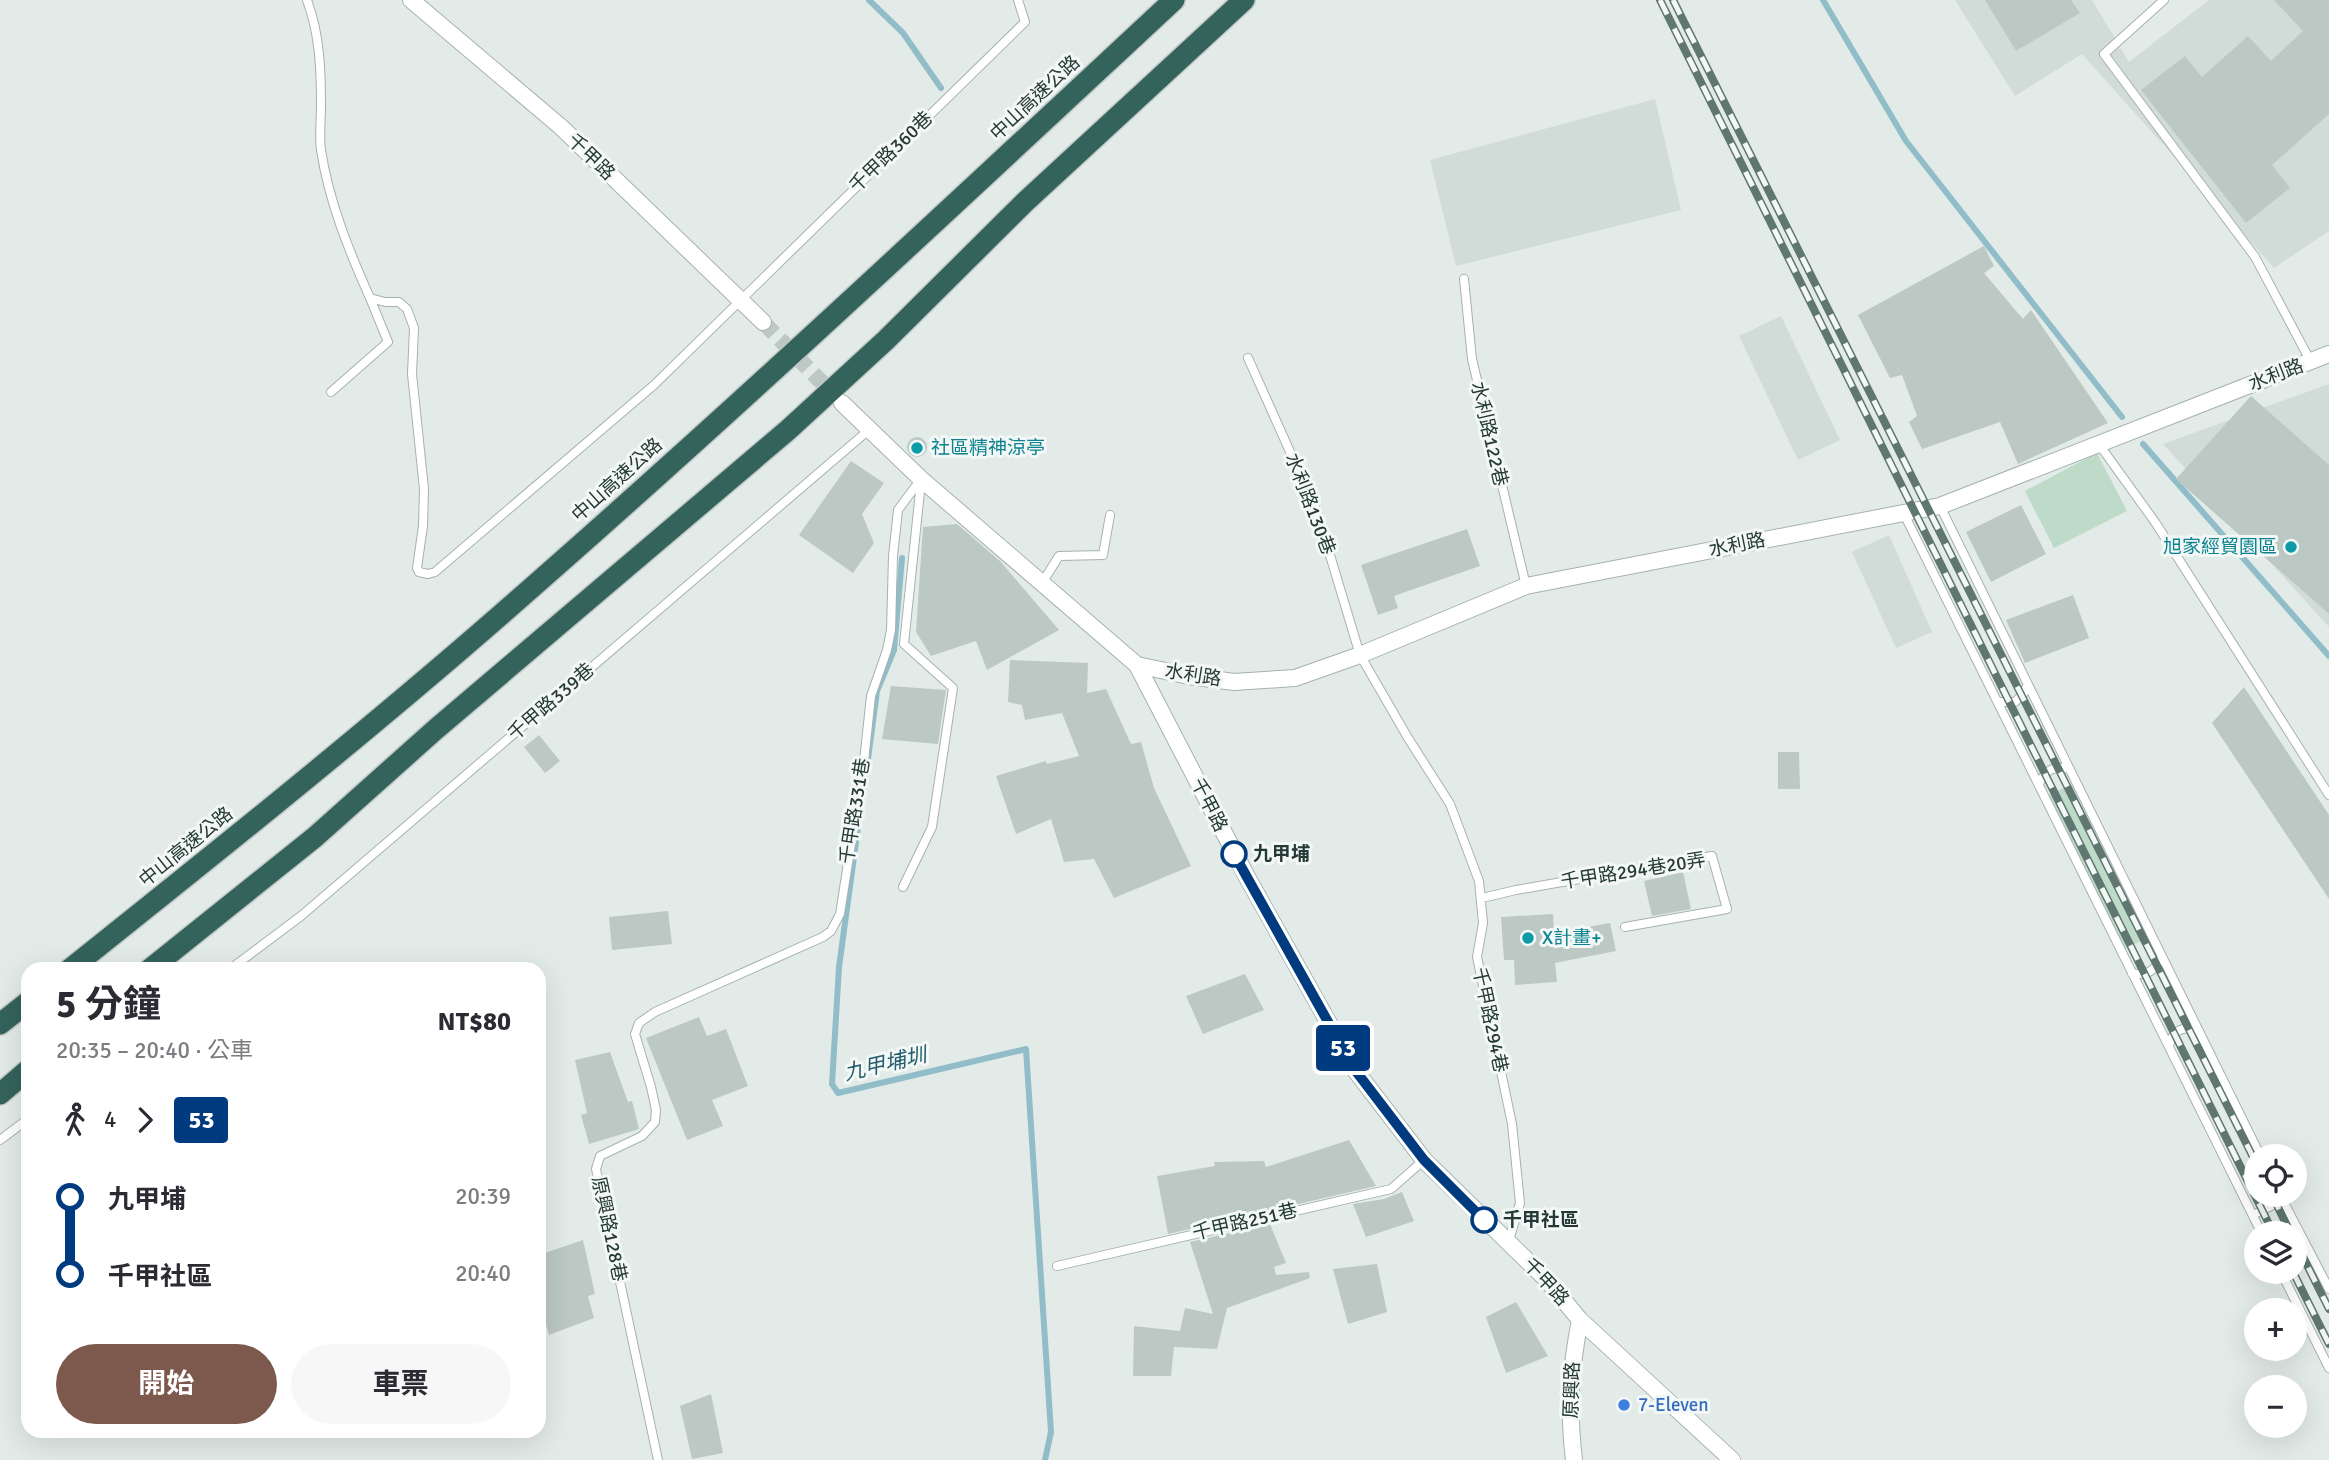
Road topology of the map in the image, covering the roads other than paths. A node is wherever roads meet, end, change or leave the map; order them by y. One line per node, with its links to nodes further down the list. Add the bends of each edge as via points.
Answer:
1 (307, 0): 8 (lane, via 320,53 321,148 329,188)
2 (411, 0): 9 (street, 千甲路, via 561,127)
3 (1018, 0): 9 (lane, 千甲路360巷, via 1025,22)
4 (1174, 0): 35 (highway, 中山高速公路, via 841,310 481,632)
5 (1244, 0): 36 (highway, via 788,430 315,837)
6 (2164, 0): 13 (lane, via 2104,54 2255,257)
7 (1464, 279): 23 (lane, 水利路122巷, via 1472,359)
8 (370, 298): 9 (lane, via 399,302 414,328 412,374 424,498 417,568 428,575 654,385); 14 (lane, via 388,342)
9 (740, 299): 10 (street, 千甲路)
10 (763, 322)
11 (2329, 354): 13 (street, 水利路)
12 (1248, 358): 24 (lane, 水利路130巷, via 1317,512)
13 (2311, 362): 17 (street, 水利路)
14 (331, 392)
15 (842, 403): 16 (street, 千甲路)
16 (870, 429): 18 (street, 千甲路); 37 (lane, 千甲路339巷, via 301,916)
17 (2098, 443): 19 (street, 水利路); 30 (lane, via 2155,522)
18 (921, 479): 22 (street, 千甲路); 31 (lane, via 904,644 953,688 932,827); 41 (lane, 千甲路331巷, via 898,510 891,630 871,696 836,923 823,937 655,1012)
19 (1940, 506): 20 (street, 水利路); 26 (lane)
20 (1903, 512): 23 (street, 水利路); 27 (lane)
21 (1110, 515): 22 (lane, via 1103,555 1059,556)
22 (1042, 583): 25 (street, 千甲路)
23 (1526, 586): 24 (street, 水利路)
24 (1360, 655): 25 (street, 水利路, via 1295,678 1270,681 1201,678); 32 (lane, 千甲路294巷, via 1450,804)
25 (1137, 664): 49 (street, 千甲路, via 1247,877 1355,1070)
26 (2027, 686): 27 (lane, via 2015,702); 28 (lane)
27 (1998, 702): 29 (lane)
28 (2069, 769): 29 (lane, via 2050,769); 34 (lane)
29 (2039, 784): 38 (lane)
30 (2329, 795)
31 (902, 887)
32 (1482, 898): 33 (lane, 千甲路294巷20弄, via 1712,856 1727,909); 54 (lane, 千甲路294巷, via 1477,957 1512,1124 1520,1203)
33 (1625, 927)
34 (2161, 957): 38 (lane, via 2144,975); 42 (lane)
35 (79, 962)
36 (159, 962)
37 (240, 962)
38 (2132, 973): 43 (lane)
39 (21, 1008): 40 (highway)
40 (0, 1024)
41 (635, 1029): 60 (lane, 原興路128巷, via 656,1110 655,1122 642,1136 600,1156 596,1168)
42 (2198, 1031): 43 (lane, via 2179,1030); 48 (lane)
43 (2169, 1046): 52 (lane)
44 (21, 1076): 45 (highway)
45 (0, 1094)
46 (21, 1124): 47 (lane)
47 (0, 1140)
48 (2254, 1144)
49 (1424, 1160): 54 (street, 千甲路); 55 (lane, 千甲路251巷, via 1391,1189)
50 (2266, 1207): 52 (lane)
51 (2286, 1207): 57 (lane)
52 (2253, 1215): 53 (lane)
53 (2256, 1221)
54 (1508, 1244): 58 (street, 千甲路, via 1546,1279)
55 (1057, 1266)
56 (2287, 1284): 59 (lane)
57 (2329, 1289)
58 (1580, 1320): 61 (street, 原興路, via 1571,1368); 62 (street, 千甲路)
59 (2329, 1368)
60 (659, 1460)
61 (1574, 1460)
62 (1732, 1460)

